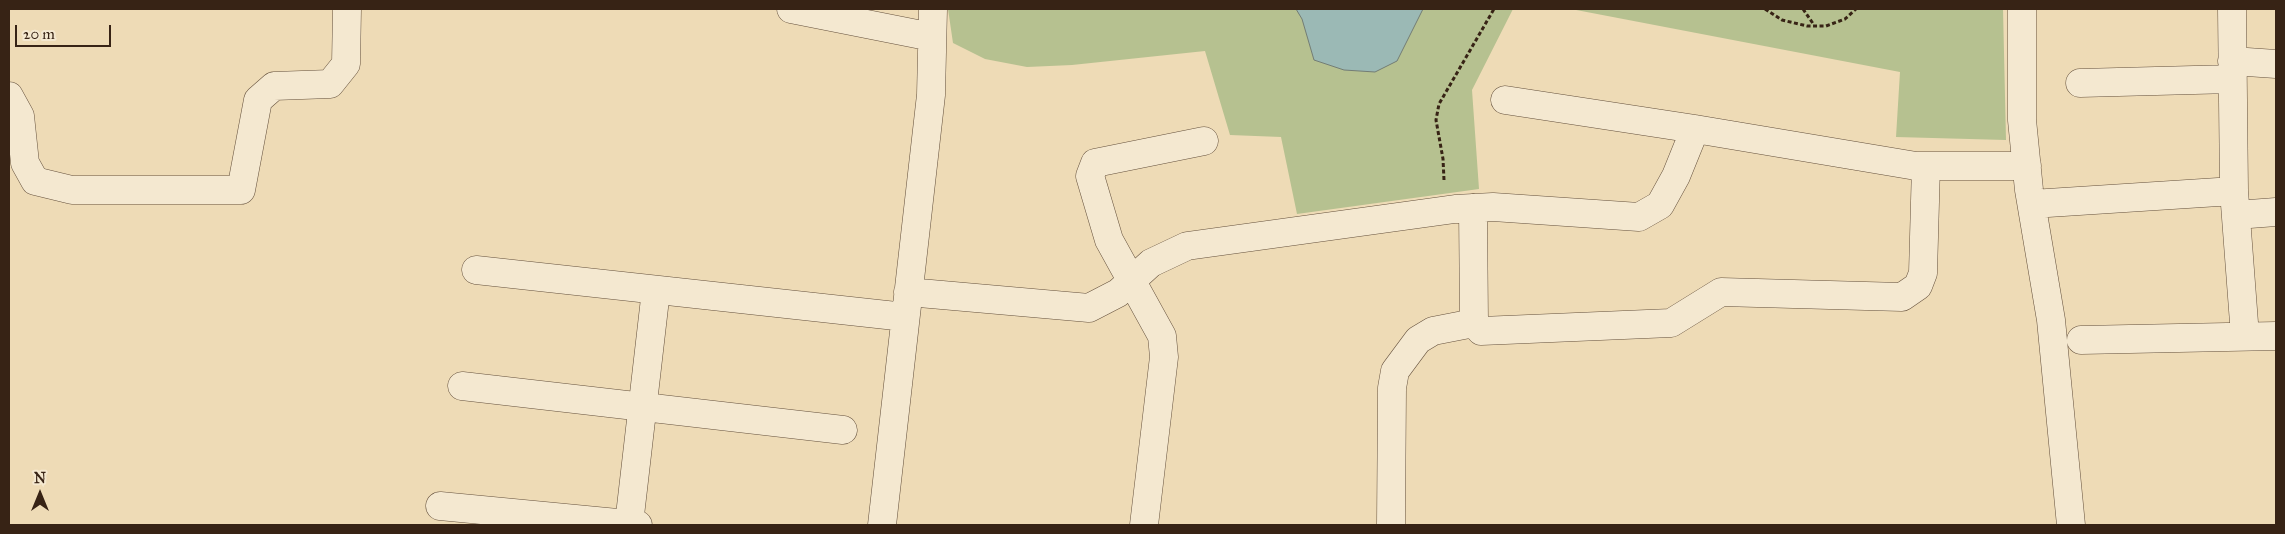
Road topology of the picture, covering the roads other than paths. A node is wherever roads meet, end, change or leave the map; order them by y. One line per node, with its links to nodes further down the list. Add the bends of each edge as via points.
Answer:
1 (346, 9): 10 (street, via 346,64 330,84 274,86 258,100 242,190 72,190 35,181 25,163 20,116)
2 (791, 9): 6 (street)
3 (932, 9): 6 (street)
4 (2022, 9): 15 (street, via 2022,120)
5 (2232, 9): 8 (street)
6 (932, 37): 23 (street, via 930,95)
7 (2276, 64): 8 (street)
8 (2232, 70): 9 (street); 16 (street)
9 (2080, 83)
10 (9, 96)
11 (1505, 100): 12 (street)
12 (1695, 129): 14 (street); 18 (street, via 1660,205 1639,217)
13 (1204, 141): 21 (street, via 1095,163 1090,176 1109,240)
14 (1926, 166): 15 (street); 24 (street, via 1923,273 1918,286 1902,296 1721,292 1672,323 1481,330)
15 (2027, 166): 17 (street)
16 (2235, 203): 17 (street); 19 (street); 25 (street)
17 (2032, 204): 36 (street, via 2051,320)
18 (1473, 208): 21 (street, via 1186,246 1151,262); 24 (street)
19 (2276, 212)
20 (476, 270): 22 (street)
21 (1132, 280): 23 (street, via 1118,293 1089,308); 34 (street, via 1162,336 1164,357)
22 (656, 290): 23 (street); 29 (street)
23 (907, 305): 33 (street)
24 (1474, 323): 35 (street, via 1433,331 1418,340 1395,371 1392,388)
25 (2245, 336): 26 (street); 27 (street)
26 (2276, 336)
27 (2081, 340)
28 (462, 386): 29 (street)
29 (642, 407): 30 (street); 32 (street)
30 (843, 430)
31 (440, 506): 32 (street)
32 (634, 525)
33 (882, 525)
34 (1144, 525)
35 (1391, 525)
36 (2071, 525)

